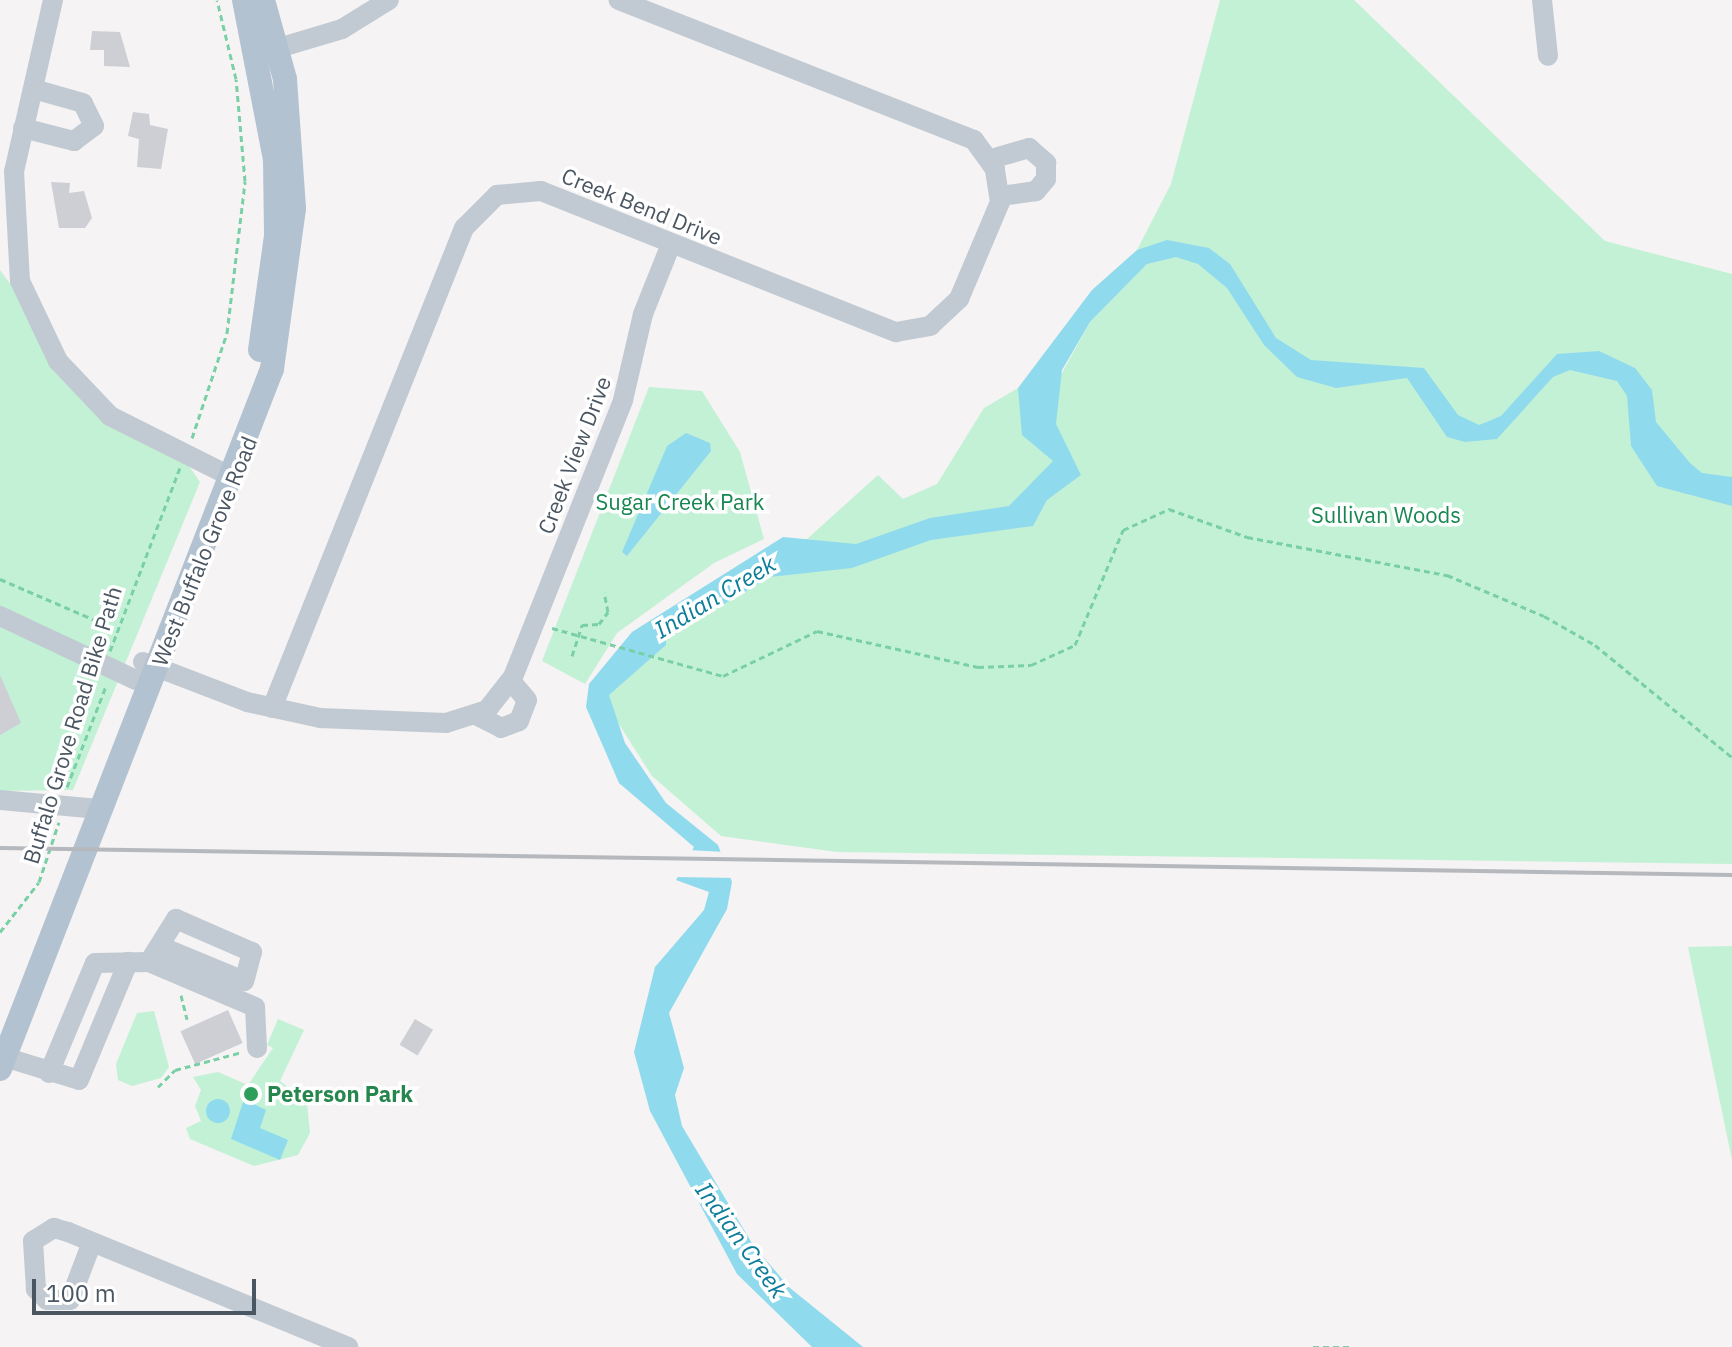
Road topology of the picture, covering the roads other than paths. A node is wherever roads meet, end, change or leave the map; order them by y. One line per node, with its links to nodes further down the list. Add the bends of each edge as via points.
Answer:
1 (53, 0): 9 (street)
2 (244, 0): 7 (main road)
3 (263, 0): 7 (main road)
4 (389, 0): 7 (street, via 342,29)
5 (619, 0): 11 (street, via 963,133)
6 (1542, 0): 8 (street)
7 (268, 51): 15 (main road, via 292,140)
8 (1548, 56)
9 (34, 89): 10 (street); 10 (street, via 86,105 94,126 74,141)
10 (23, 128): 14 (street)
11 (991, 159): 12 (street); 12 (street, via 1029,148 1046,163 1036,191)
12 (1000, 196): 13 (street, Creek Bend Drive, via 959,299 945,317 914,330 869,325)
13 (671, 244): 19 (street, Creek View Drive, via 643,314 623,400); 20 (street, Creek Bend Drive, via 541,191 497,195 476,209)
14 (7, 260): 16 (street, via 71,378 110,416)
15 (280, 286): 16 (main road, West Buffalo Grove Road); 18 (main road, West Buffalo Grove Road, via 256,424)
16 (220, 471): 18 (main road, West Buffalo Grove Road)
17 (0, 616): 18 (street, via 108,666)
18 (146, 670): 20 (street); 23 (main road, West Buffalo Grove Road)
19 (511, 681): 21 (street, Creek View Drive); 21 (street, via 527,700 521,719 501,728)
20 (272, 708): 21 (street, via 351,720 446,723)
21 (476, 715)
22 (0, 800): 23 (street)
23 (82, 807): 28 (main road, West Buffalo Grove Road); 30 (main road, West Buffalo Grove Road)
24 (155, 954): 25 (street); 26 (street); 26 (street, via 179,920 250,950); 27 (street, via 182,975)
25 (128, 962): 31 (street, via 91,967); 31 (street, via 79,1080)
26 (244, 981): 27 (street)
27 (255, 1007): 29 (street)
28 (0, 1023)
29 (257, 1048)
30 (2, 1063): 31 (street)
31 (49, 1073)
32 (92, 1242): 33 (street)
33 (341, 1346)

